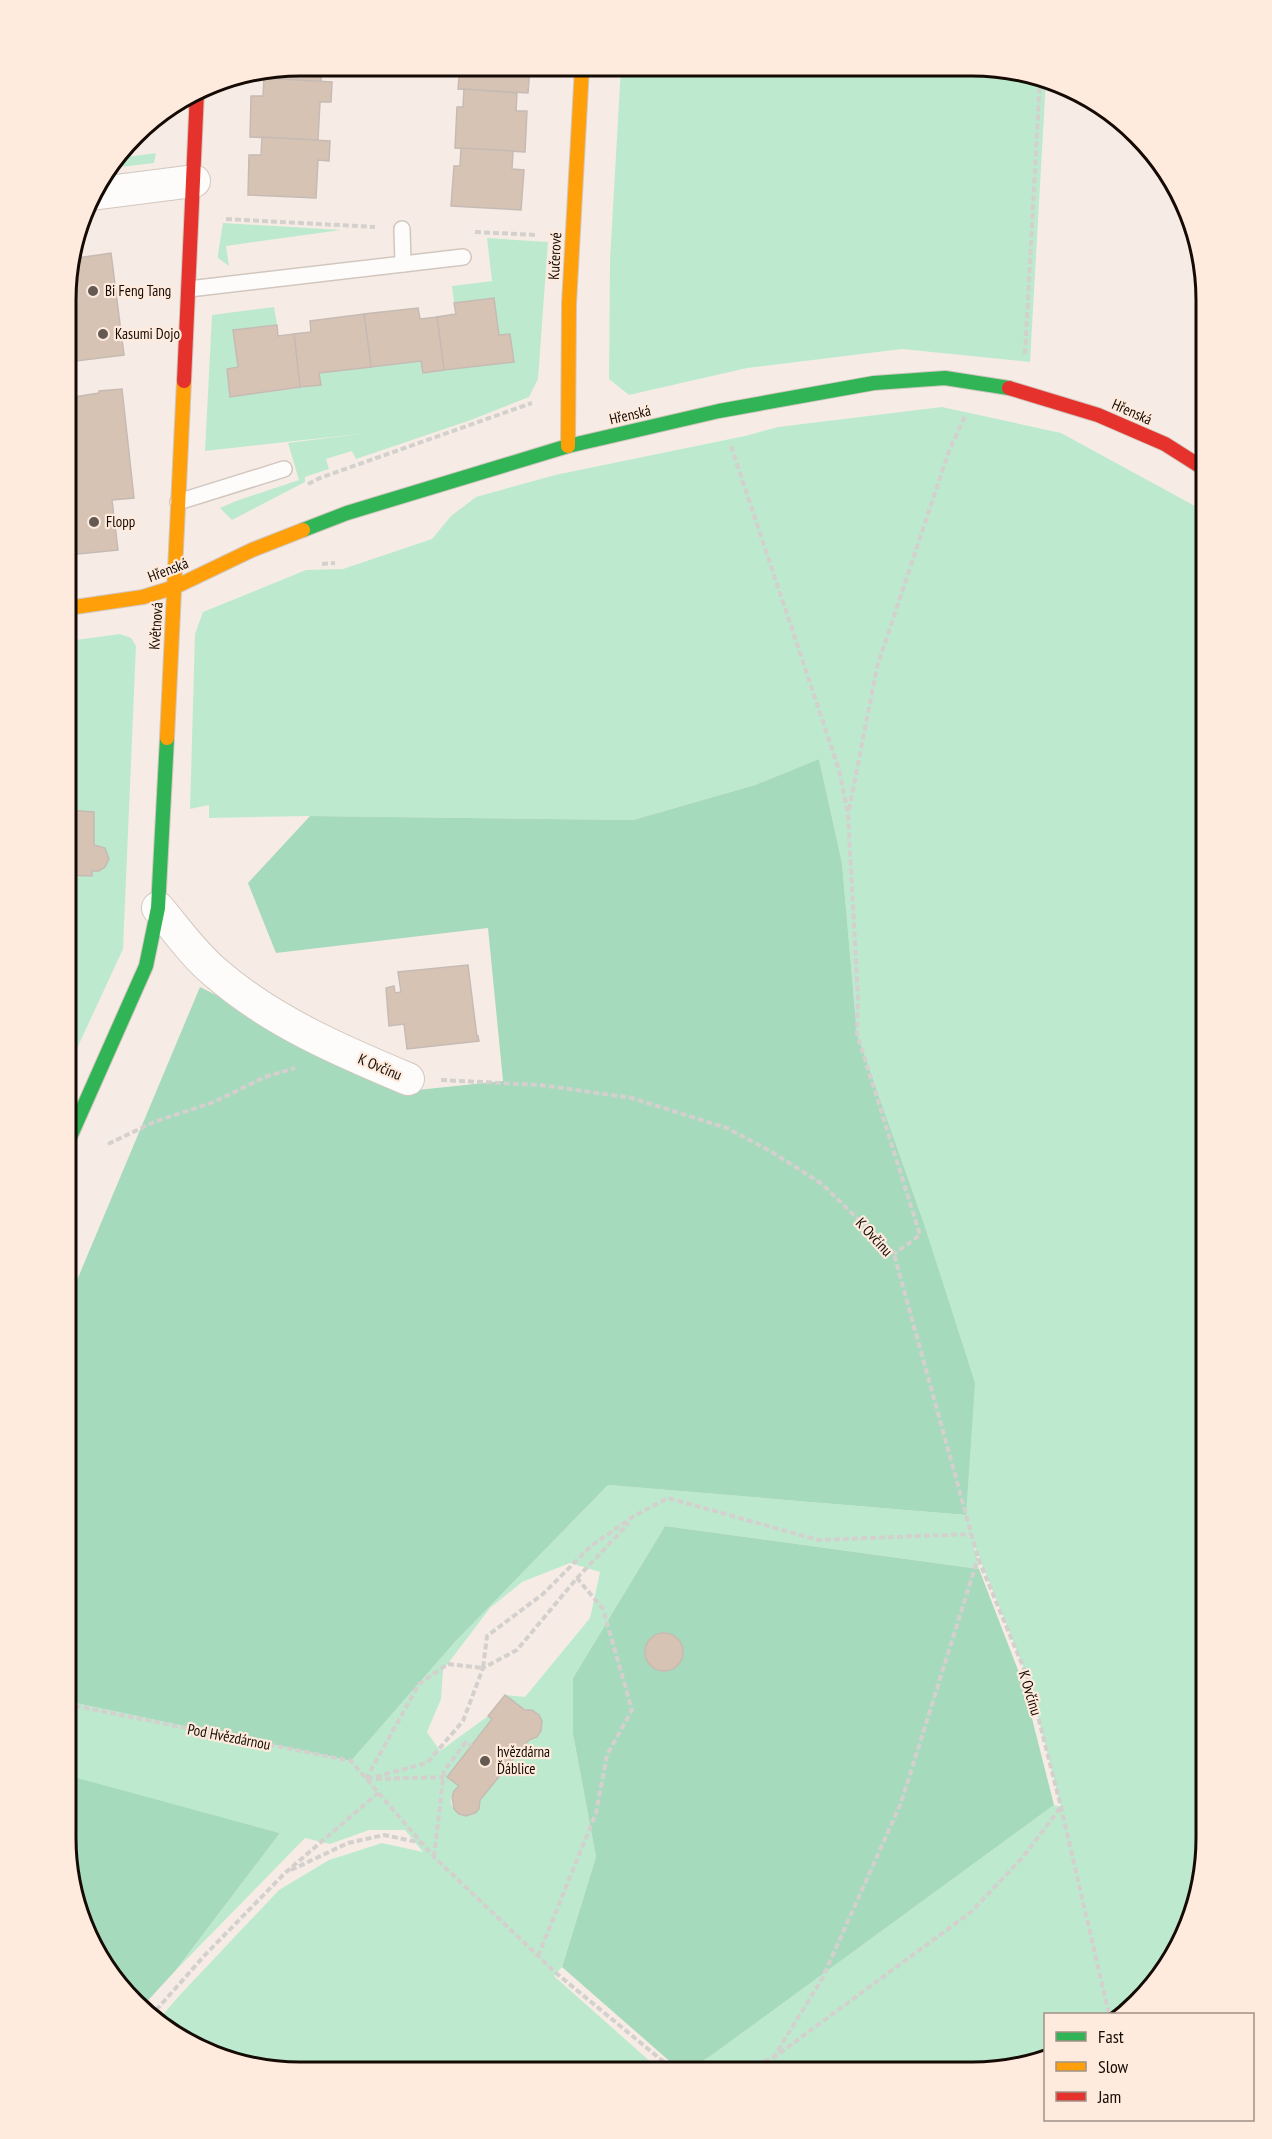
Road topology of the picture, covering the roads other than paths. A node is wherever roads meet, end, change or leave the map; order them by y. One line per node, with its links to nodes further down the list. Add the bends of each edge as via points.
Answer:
1 (581, 76): 9 (street, Kučerové, via 571,256)
2 (197, 102): 3 (street, Květnová)
3 (194, 181): 4 (street); 8 (street, Květnová)
4 (104, 192)
5 (402, 229): 7 (lane)
6 (463, 257): 7 (lane)
7 (403, 264): 8 (lane)
8 (189, 289): 12 (street, Květnová)
9 (568, 446): 10 (street, Hřenská, via 719,411 874,383 945,378 1016,389 1098,415 1165,444); 13 (street, Hřenská, via 347,513 252,550)
10 (1196, 464)
11 (284, 469): 12 (lane)
12 (178, 502): 13 (street, Květnová)
13 (175, 587): 14 (street, Hřenská, via 143,597); 15 (street, Květnová)
14 (76, 607)
15 (158, 908): 16 (street, K Ovčínu, via 213,971 248,1000 344,1052); 17 (street, Květnová, via 146,966)
16 (408, 1079)
17 (76, 1124)

